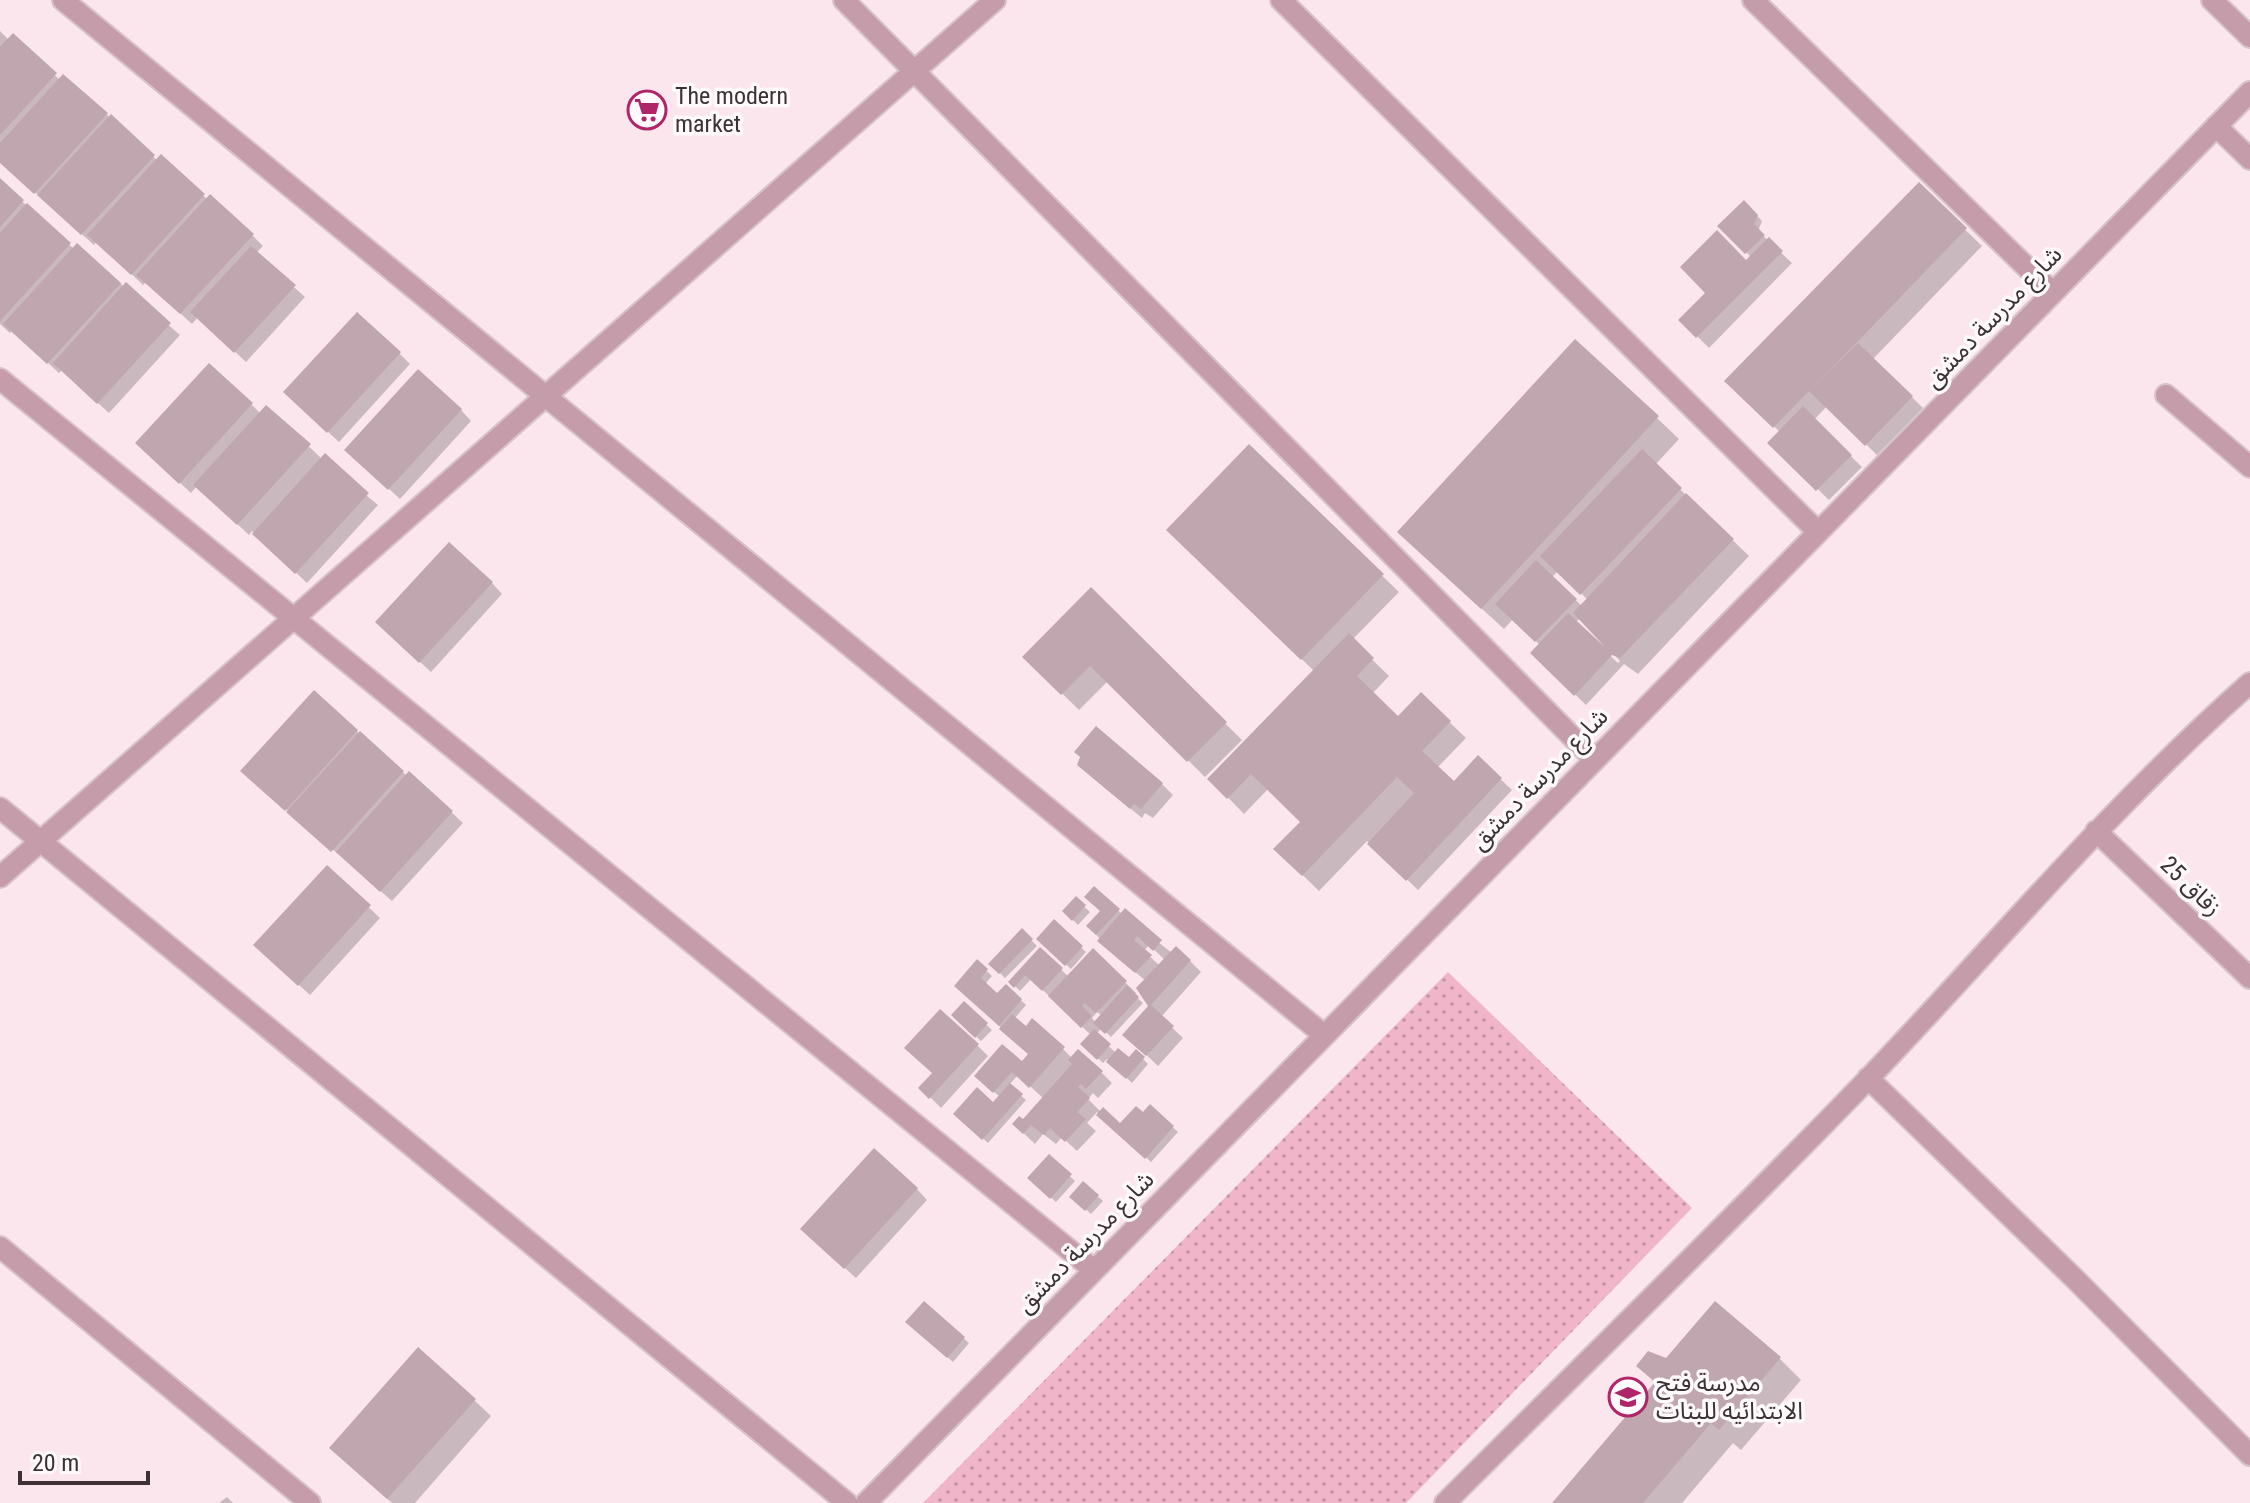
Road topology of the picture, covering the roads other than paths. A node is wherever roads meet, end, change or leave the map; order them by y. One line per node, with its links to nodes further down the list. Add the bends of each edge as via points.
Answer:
1 (63, 0): 15 (street)
2 (844, 0): 8 (street)
3 (995, 0): 8 (street)
4 (1281, 0): 17 (street)
5 (1753, 0): 12 (street)
6 (2212, 0): 7 (street)
7 (2250, 37)
8 (914, 71): 15 (street); 20 (street)
9 (2250, 92): 10 (street, شارع مدرسة دمشق)
10 (2216, 126): 11 (street); 12 (street, شارع مدرسة دمشق)
11 (2250, 159)
12 (2053, 293): 17 (street, شارع مدرسة دمشق)
13 (0, 379): 18 (street)
14 (2166, 395): 16 (street)
15 (544, 397): 18 (street); 26 (street)
16 (2250, 467)
17 (1818, 532): 20 (street, شارع مدرسة دمشق)
18 (293, 619): 23 (street); 29 (street)
19 (2250, 683): 22 (street)
20 (1595, 760): 26 (street, شارع مدرسة دمشق)
21 (0, 808): 23 (street)
22 (2096, 831): 25 (street, زقاق 25); 27 (street)
23 (40, 841): 24 (street); 32 (street)
24 (0, 877)
25 (2250, 978)
26 (1324, 1035): 29 (street, شارع مدرسة دمشق)
27 (1868, 1078): 30 (street); 34 (street)
28 (0, 1247): 31 (street)
29 (1094, 1270): 33 (street, شارع مدرسة دمشق)
30 (2250, 1455)
31 (310, 1503)
32 (847, 1503)
33 (866, 1503)
34 (1445, 1503)

